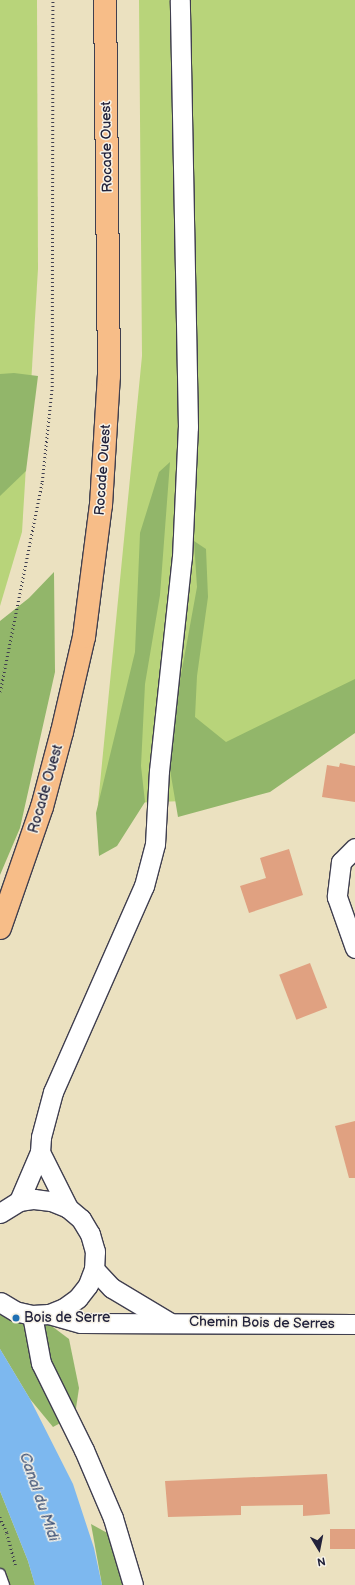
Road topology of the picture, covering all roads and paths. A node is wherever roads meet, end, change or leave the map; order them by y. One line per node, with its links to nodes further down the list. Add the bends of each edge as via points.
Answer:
1 (53, 0): 4 (path, via 52,387 42,482)
2 (105, 0): 6 (main road, Rocade Ouest, via 109,376 101,505 84,637 62,732 42,807)
3 (180, 0): 8 (street, via 188,427 182,557 159,771 155,844 144,886 53,1092 41,1137)
4 (0, 692)
5 (355, 848): 7 (street, via 341,862 337,897)
6 (0, 928)
7 (355, 948)
8 (40, 1152): 9 (street); 10 (street)
9 (6, 1208): 10 (street, via 34,1199 51,1201)
10 (68, 1208): 11 (street, via 81,1219 90,1234 95,1251)
11 (94, 1269): 13 (street, via 78,1298 64,1308); 14 (street, Chemin Bois de Serres, via 112,1288)
12 (0, 1302): 13 (street, Chemin Bois de Serres, via 14,1311)
13 (40, 1315): 14 (street, Chemin Bois de Serres, via 81,1323); 20 (street, via 41,1363 84,1450 113,1518)
14 (169, 1322): 15 (street, Chemin Bois de Serres)
15 (355, 1324)
16 (0, 1517): 17 (path, via 7,1533)
17 (16, 1570)
18 (0, 1574): 19 (lane)
19 (4, 1585)
20 (133, 1585)

